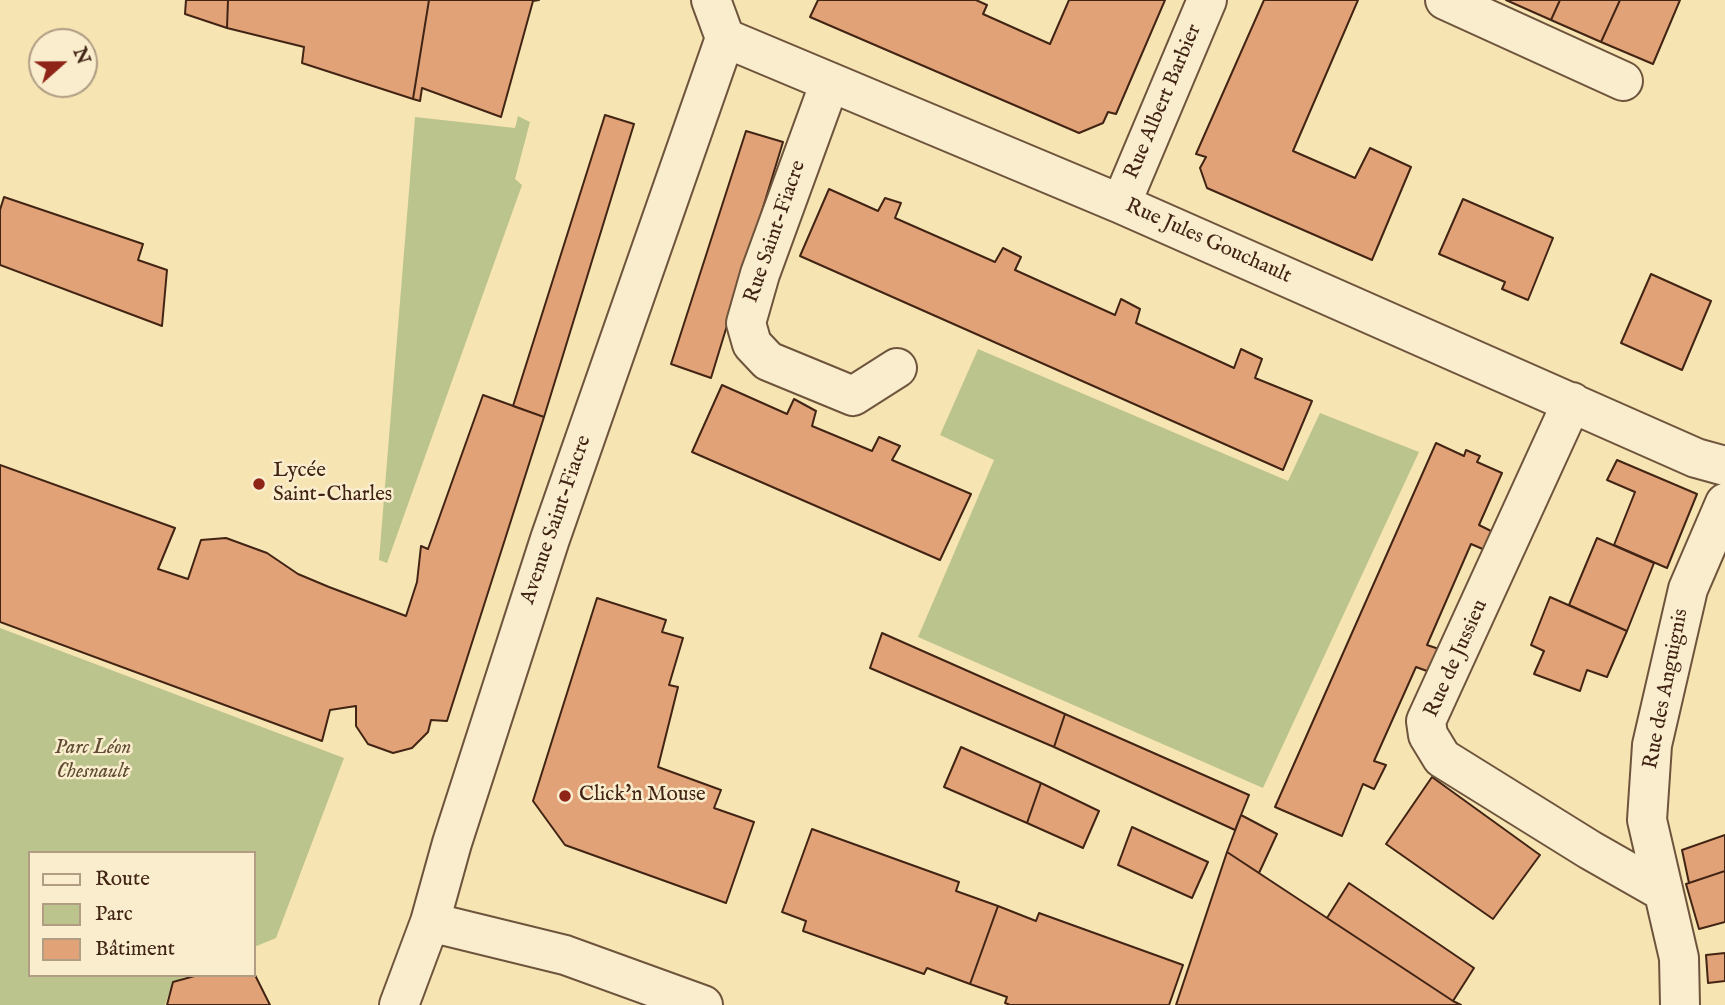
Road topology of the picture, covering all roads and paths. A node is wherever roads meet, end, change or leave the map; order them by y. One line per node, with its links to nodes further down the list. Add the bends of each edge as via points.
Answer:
1 (711, 0): 4 (street)
2 (1207, 0): 7 (street, Rue Albert Barbier)
3 (1445, 0): 5 (street)
4 (725, 38): 6 (street, Rue Jules Gouchault); 13 (street, Avenue Saint-Fiacre, via 550,539)
5 (1623, 81)
6 (830, 82): 7 (street, Rue Jules Gouchault); 8 (street, Rue Saint-Fiacre, via 746,323 752,344 768,361 853,396)
7 (1121, 204): 9 (street, Rue Jules Gouchault)
8 (897, 368)
9 (1572, 402): 10 (street, Rue Jules Gouchault, via 1696,458); 12 (street, Rue de Jussieu, via 1426,721 1428,736 1442,758)
10 (1725, 466)
11 (1725, 503): 12 (street, Rue des Anguignis, via 1688,589 1652,745 1647,820)
12 (1662, 891): 16 (street, Rue des Anguignis, via 1679,958)
13 (430, 922): 14 (street, Avenue Saint-Fiacre); 15 (street, via 565,955)
14 (399, 1005)
15 (703, 1005)
16 (1681, 1005)

